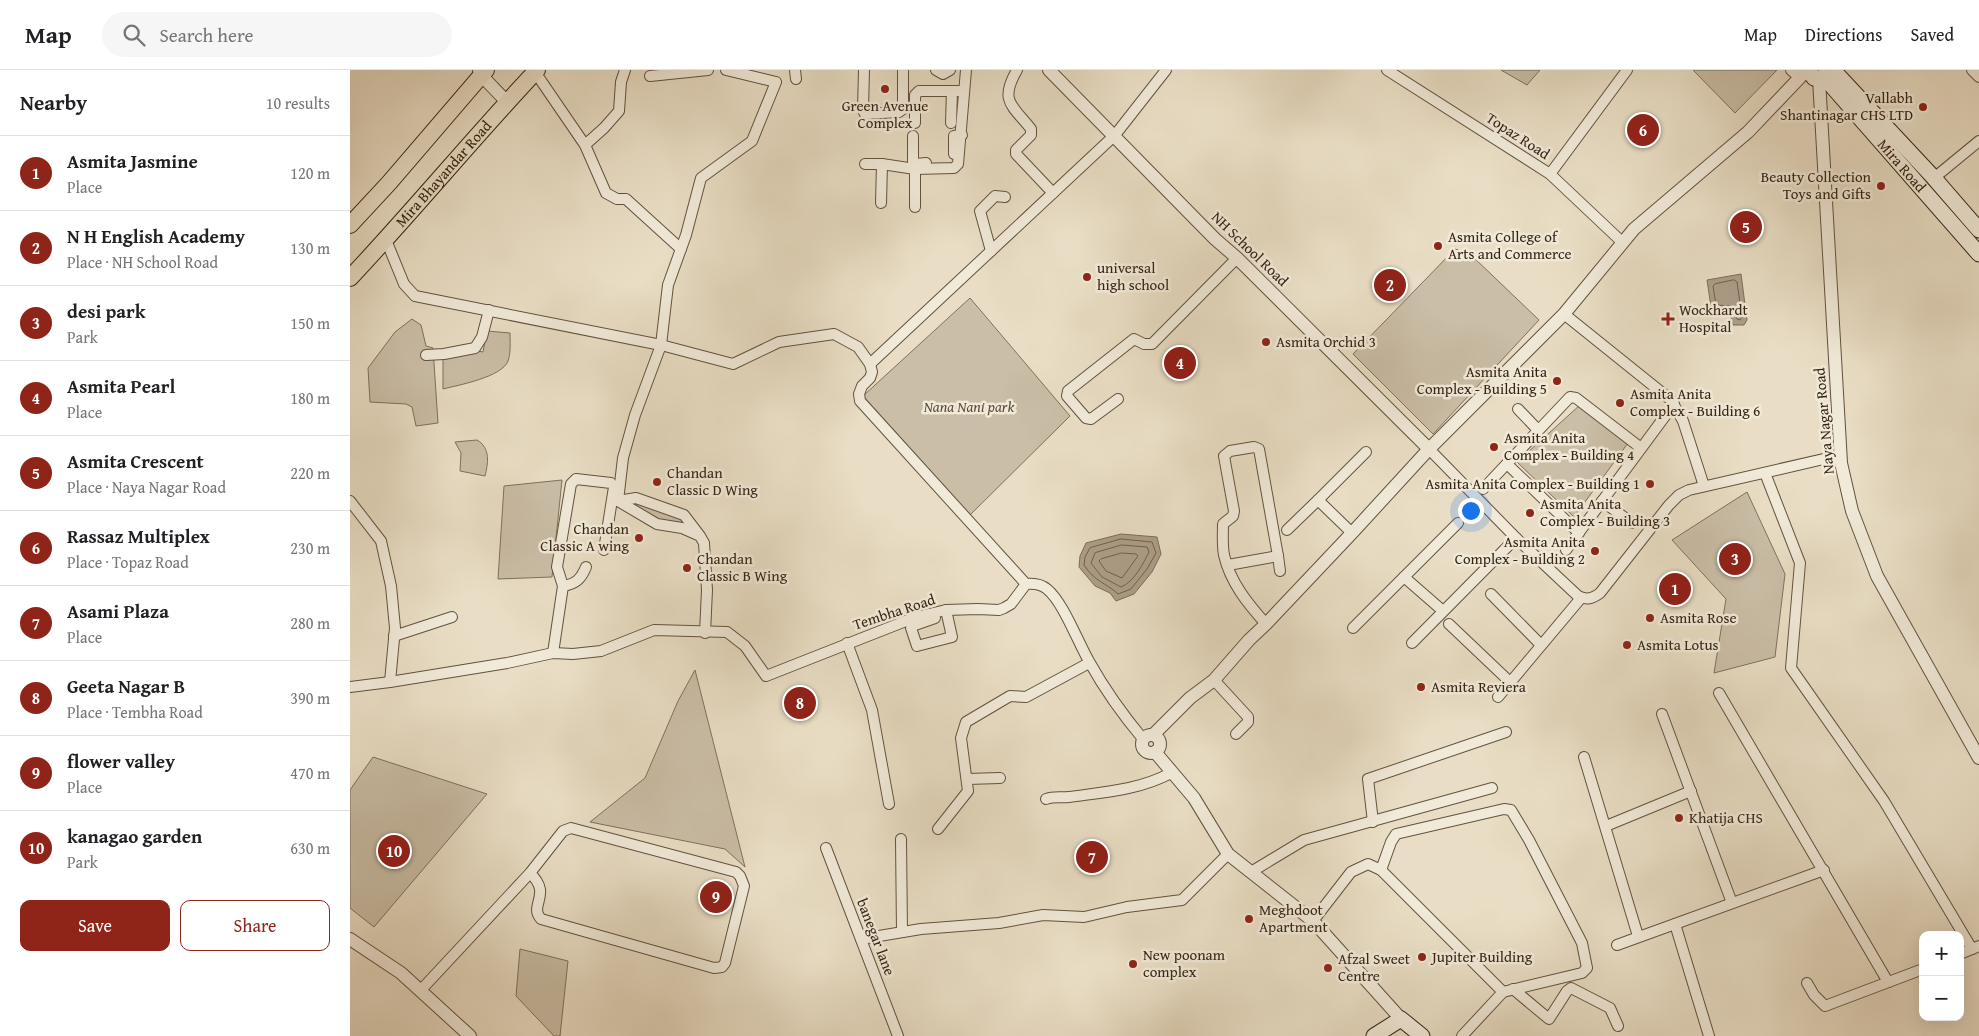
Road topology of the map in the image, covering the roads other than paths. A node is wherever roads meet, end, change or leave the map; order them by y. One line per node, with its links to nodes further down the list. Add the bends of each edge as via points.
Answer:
1 (625, 70): 29 (street, via 619,111)
2 (708, 70): 18 (street)
3 (726, 70): 43 (street, via 776,82 752,142 701,178)
4 (864, 70): 5 (street, via 865,114 903,109)
5 (903, 70)
6 (936, 70): 7 (street, via 944,74)
7 (950, 70)
8 (966, 70): 21 (street)
9 (1017, 70): 35 (street, via 1007,94 1008,101 1031,129 1031,135 1016,154)
10 (1049, 70): 26 (street, NH School Road)
11 (1166, 70): 26 (street)
12 (1387, 70): 33 (street, Topaz Road)
13 (1627, 70): 33 (street)
14 (1972, 70): 19 (street)
15 (536, 71): 22 (main road, Mira Bhayandar Road); 29 (street)
16 (482, 72): 22 (street); 39 (main road, via 389,183)
17 (1814, 73): 34 (main road, Mira Road); 42 (street); 45 (main road, Mira Road); 60 (street, Naya Nagar Road)
18 (650, 76)
19 (1979, 77)
20 (952, 91): 21 (street); 23 (street, via 919,92 915,95); 24 (street)
21 (964, 91): 25 (street)
22 (507, 102): 41 (main road, Mira Bhayandar Road)
23 (915, 123)
24 (951, 123)
25 (962, 135): 27 (street, via 954,136 952,162 916,164 913,162); 32 (street, via 958,164 954,168)
26 (1115, 135): 35 (street); 46 (street, NH School Road)
27 (913, 136)
28 (1979, 141): 34 (street)
29 (585, 145): 43 (street, via 606,193 617,199 626,199)
30 (865, 164): 31 (street)
31 (882, 164): 32 (street); 37 (street)
32 (914, 169): 38 (street)
33 (1550, 174): 42 (street, Topaz Road)
34 (1934, 178): 40 (main road, Mira Road)
35 (1053, 193): 44 (street)
36 (1005, 197): 44 (street, via 995,196 980,211)
37 (881, 203)
38 (915, 207)
39 (350, 224)
40 (1979, 230)
41 (386, 240): 47 (main road, Mira Bhayandar Road); 48 (street, via 404,284 415,296)
42 (1622, 242): 49 (street)
43 (681, 249): 50 (street, via 668,285)
44 (991, 251): 52 (street)
45 (1979, 254)
46 (1237, 258): 53 (street, via 1152,344 1134,339 1068,391 1067,396 1086,418 1091,419); 58 (street, NH School Road)
47 (350, 278)
48 (489, 310): 50 (street); 51 (street, via 482,337 475,348)
49 (1564, 314): 54 (street); 58 (street)
50 (661, 345): 52 (street, via 733,364 779,342 834,334 858,347); 67 (street, via 632,424 623,458)
51 (426, 354)
52 (870, 364): 83 (street, via 872,372 862,386 860,401)
53 (1118, 399)
54 (1674, 404): 57 (street); 63 (street, via 1683,421)
55 (1518, 409): 56 (street)
56 (1538, 430): 57 (street, via 1566,400 1573,397); 61 (street)
57 (1641, 448): 68 (street)
58 (1429, 450): 72 (street); 75 (street)
59 (1366, 452): 65 (street)
60 (1841, 455): 62 (street); 110 (street, Naya Nagar Road, via 1852,511 1877,576)
61 (1507, 464): 64 (street); 73 (street)
62 (1765, 473): 63 (street); 136 (street, via 1800,563 1791,668 1884,801)
63 (1704, 486): 86 (street, via 1679,495 1668,505 1600,593 1593,598)
64 (1483, 489)
65 (1318, 500): 71 (street); 72 (street)
66 (350, 501): 93 (street, via 381,541 391,586)
67 (618, 501): 74 (street, via 658,524 682,528); 74 (street, via 636,498 684,515)
68 (1602, 501): 70 (street); 73 (street)
69 (1458, 523): 82 (street)
70 (1632, 524)
71 (1287, 530)
72 (1352, 533): 89 (street)
73 (1579, 533): 77 (street)
74 (700, 536): 92 (street, via 704,543 707,590)
75 (1516, 538): 86 (street); 87 (street)
76 (604, 550): 84 (street, via 614,487 611,482 576,479 571,484 557,567)
77 (1566, 550)
78 (1278, 556): 79 (street); 79 (street, via 1259,449 1230,451 1224,456 1234,512 1223,524 1224,554); 81 (street)
79 (1228, 565): 89 (street, via 1237,588)
80 (586, 567): 84 (street, via 581,579)
81 (1280, 571)
82 (1404, 577): 87 (street); 91 (street)
83 (1026, 584): 94 (street, Tembha Road, via 1011,604 999,610 978,608 916,617); 98 (street, via 1035,583 1047,589)
84 (563, 586): 97 (street)
85 (1491, 594): 96 (street)
86 (1581, 598): 96 (street)
87 (1443, 611): 95 (street)
88 (452, 617): 93 (street)
89 (1266, 624): 99 (street)
90 (1449, 624): 101 (street)
91 (1353, 628)
92 (704, 633): 94 (street, Tembha Road, via 727,632 745,646 766,676); 97 (street, via 654,630 601,651)
93 (394, 636): 100 (street)
94 (847, 643): 117 (street, via 872,710)
95 (1412, 643)
96 (1541, 645): 101 (street)
97 (553, 653): 100 (street, via 507,664)
98 (1090, 663): 108 (street, via 1120,712); 112 (street, via 1026,698 1010,696 966,722 961,738)
99 (1214, 680): 107 (street, via 1248,717 1248,722); 108 (street)
100 (390, 682): 102 (street)
101 (1510, 682): 104 (street)
102 (350, 687)
103 (1719, 693): 125 (street)
104 (1498, 697)
105 (1662, 714): 115 (street)
106 (1506, 732): 118 (street, via 1368,779)
107 (1236, 734)
108 (1148, 737): 111 (street, via 1158,738 1160,745 1155,752)
109 (1584, 757): 119 (street)
110 (1979, 758)
111 (1172, 773): 116 (street, via 1136,788); 123 (street, via 1194,798)
112 (967, 778): 113 (street); 120 (street, via 968,791)
113 (1000, 778)
114 (1492, 788): 118 (street)
115 (1691, 791): 119 (street); 128 (street)
116 (1046, 799)
117 (889, 804)
118 (1373, 822): 126 (street, via 1304,840)
119 (1606, 826): 132 (street)
120 (938, 829)
121 (901, 839): 131 (street)
122 (826, 848): 133 (street, banegar lane)
123 (1228, 854): 126 (street); 131 (street, via 1182,900 1127,907 1084,917 1043,915 998,923)
124 (1381, 870): 129 (street, via 1368,864 1351,872); 141 (street); 141 (street, via 1396,834 1511,810 1582,943 1587,968 1582,973)
125 (1824, 870): 128 (street); 139 (street)
126 (1251, 872): 129 (street)
127 (530, 873): 127 (street, via 563,831 571,828 736,872 744,886 725,963 714,968 542,919 537,910 540,884); 142 (street)
128 (1732, 903): 130 (street)
129 (1313, 921): 143 (street)
130 (1674, 924): 132 (street); 150 (street)
131 (902, 932): 133 (street)
132 (1638, 936): 135 (street)
133 (861, 938): 146 (street, banegar lane)
134 (350, 939): 142 (street)
135 (1617, 945)
136 (1976, 948): 137 (street)
137 (1964, 952)
138 (1919, 970): 139 (street)
139 (1888, 982): 140 (street, via 1825,1006)
140 (1807, 983)
141 (1508, 990): 144 (street, via 1549,1018 1571,988 1610,1008); 149 (street)
142 (420, 991): 145 (street)
143 (1401, 1019): 147 (main road); 148 (main road)
144 (1618, 1026)
145 (470, 1036)
146 (898, 1036)
147 (1374, 1036)
148 (1422, 1036)
149 (1462, 1036)
150 (1709, 1036)

